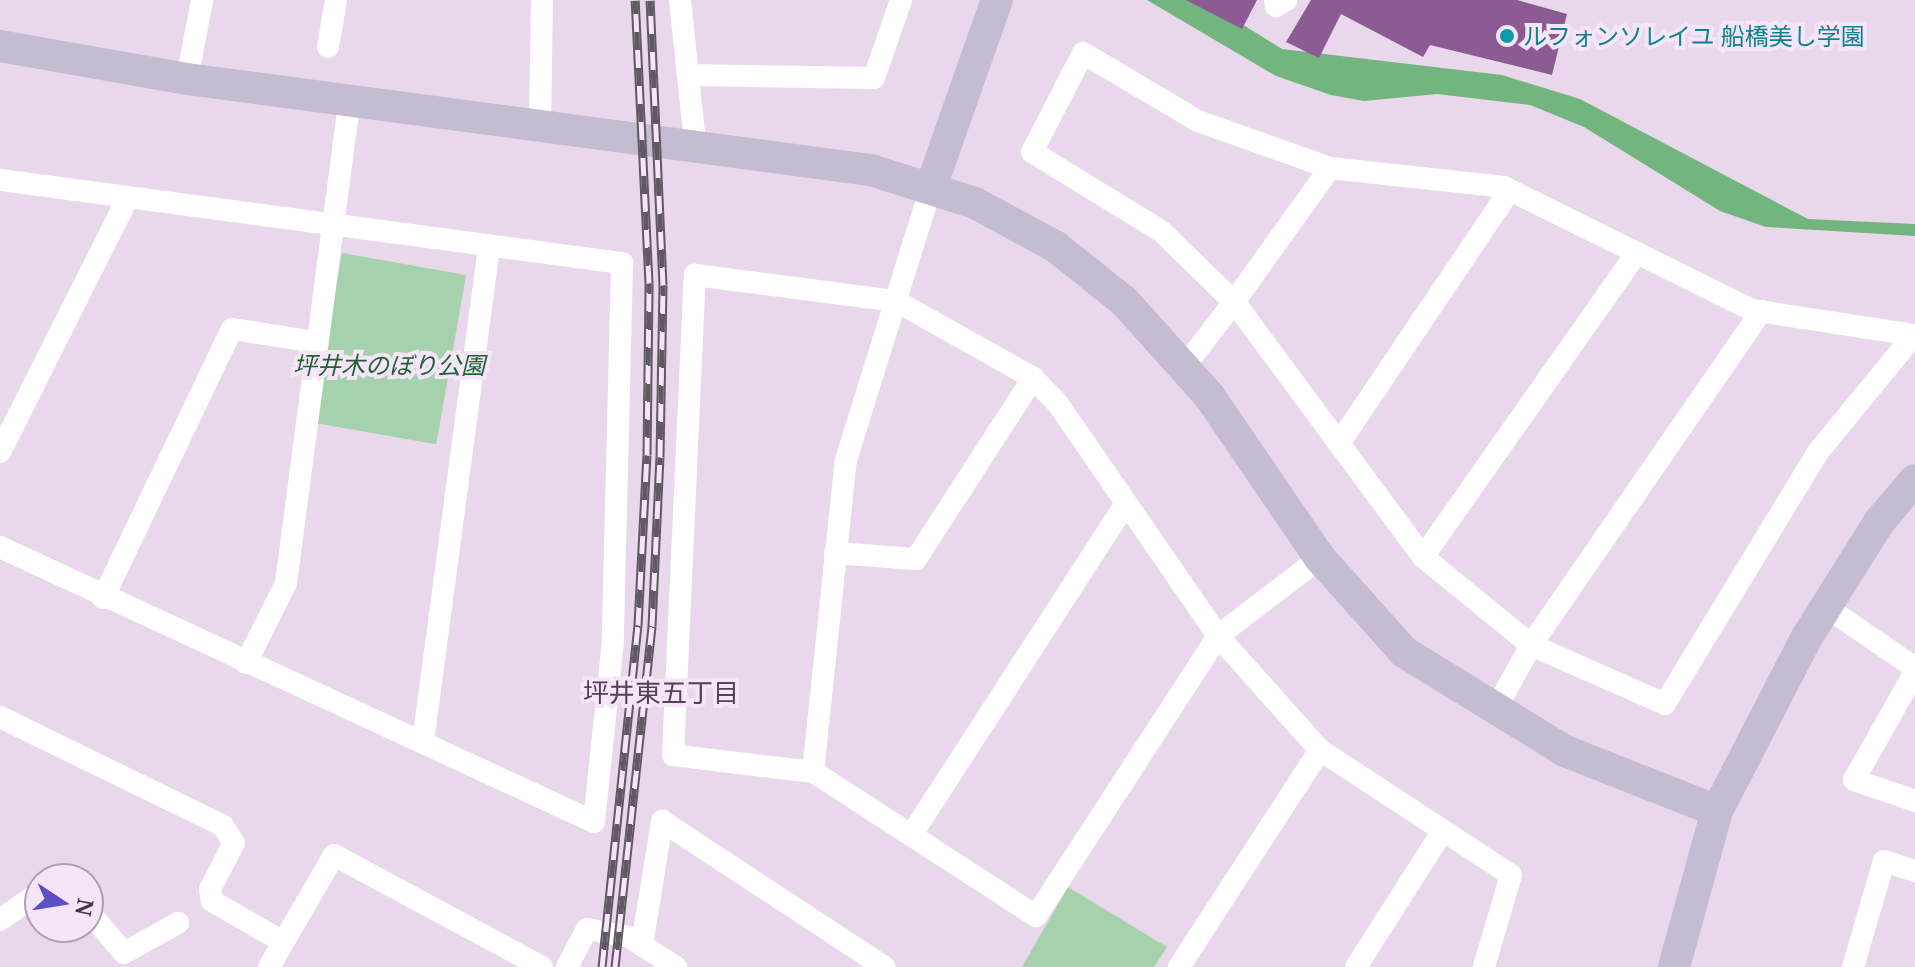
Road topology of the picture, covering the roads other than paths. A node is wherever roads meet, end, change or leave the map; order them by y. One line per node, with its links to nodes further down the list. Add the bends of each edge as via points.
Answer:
1 (202, 0): 12 (street)
2 (336, 0): 10 (street)
3 (542, 0): 14 (street)
4 (680, 0): 11 (street)
5 (901, 0): 11 (street, via 874,78)
6 (997, 0): 18 (street)
7 (1275, 0): 8 (street, via 1276,6)
8 (1286, 0)
9 (0, 46): 12 (street)
10 (328, 47)
11 (689, 75): 15 (street)
12 (187, 79): 13 (street)
13 (350, 99): 14 (street); 21 (street)
14 (540, 122): 15 (street)
15 (695, 143): 18 (street, via 871,170)
16 (1330, 168): 19 (street); 25 (street); 25 (street, via 1198,121 1083,53 1032,152 1161,231)
17 (0, 180): 20 (street)
18 (931, 187): 24 (street); 28 (street, via 975,203 1088,270)
19 (1510, 190): 23 (street); 30 (street)
20 (128, 198): 21 (street); 31 (street)
21 (332, 223): 22 (street); 27 (street)
22 (489, 250): 46 (street); 46 (street, via 622,263 613,641 594,822)
23 (1637, 253): 26 (street); 36 (street)
24 (896, 301): 29 (street); 35 (street, via 846,460); 48 (street, via 695,275 673,755)
25 (1234, 302): 28 (street); 30 (street)
26 (1761, 311): 41 (street); 41 (street, via 1914,335 1818,452 1665,704)
27 (315, 342): 38 (street, via 232,329); 42 (street, via 286,583)
28 (1184, 367): 37 (street)
29 (1033, 378): 33 (street); 35 (street, via 916,559)
30 (1340, 442): 36 (street)
31 (0, 452)
32 (1915, 480): 39 (street)
33 (1125, 505): 40 (street); 52 (street)
34 (0, 547): 38 (street)
35 (835, 553): 48 (street)
36 (1423, 557): 41 (street)
37 (1320, 558): 40 (street); 44 (street, via 1404,652)
38 (103, 598): 42 (street)
39 (1826, 607): 43 (street); 50 (street)
40 (1218, 636): 47 (street); 52 (street, via 1036,916)
41 (1531, 645): 44 (street)
42 (246, 663): 46 (street)
43 (1915, 670): 49 (street, via 1854,780)
44 (1494, 712): 50 (street, via 1565,751)
45 (0, 717): 58 (street, via 223,826 234,843 210,889 212,901)
46 (423, 742)
47 (1320, 750): 51 (street); 65 (street)
48 (813, 772): 52 (street)
49 (1915, 801)
50 (1717, 811): 68 (street)
51 (1442, 832): 66 (street); 67 (street, via 1511,875)
52 (912, 834)
53 (1915, 871): 69 (street, via 1884,861)
54 (24, 903): 55 (street)
55 (0, 920)
56 (178, 923): 57 (street, via 124,953)
57 (104, 930)
58 (283, 942): 61 (street); 62 (street, via 334,855)
59 (642, 945): 60 (street, via 662,821); 63 (street, via 587,929); 64 (street)
60 (870, 963)
61 (269, 967)
62 (542, 967)
63 (567, 967)
64 (676, 967)
65 (1179, 967)
66 (1356, 967)
67 (1484, 967)
68 (1674, 967)
69 (1853, 967)

